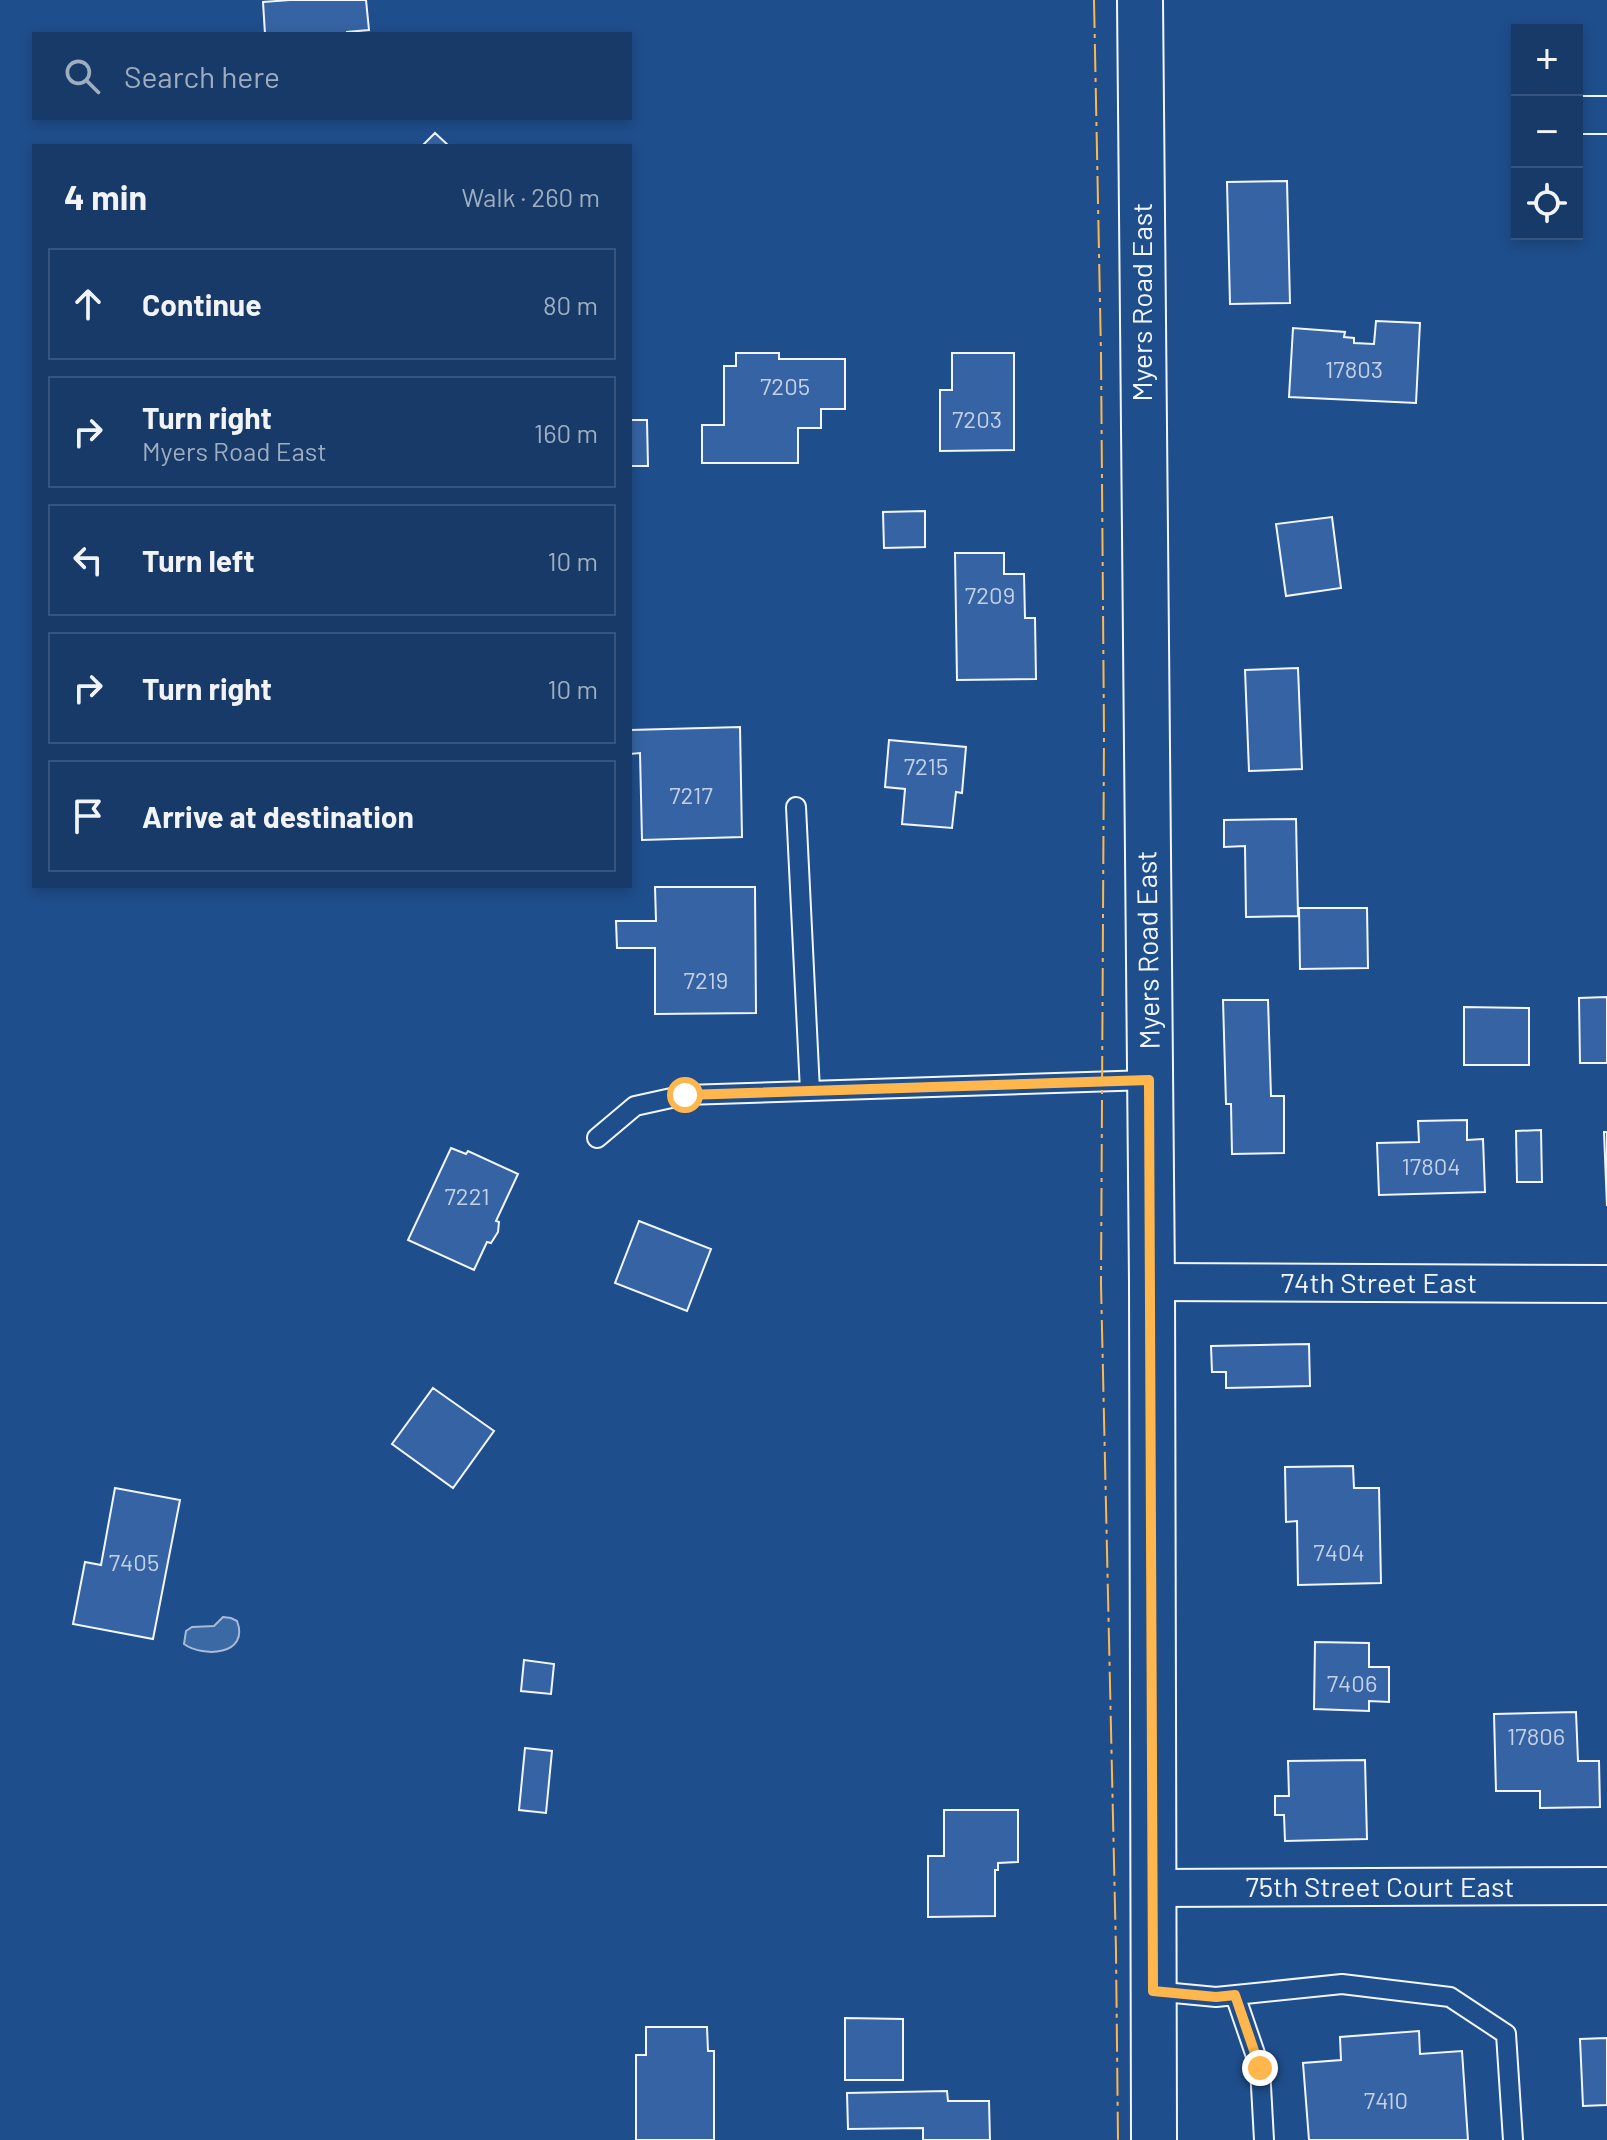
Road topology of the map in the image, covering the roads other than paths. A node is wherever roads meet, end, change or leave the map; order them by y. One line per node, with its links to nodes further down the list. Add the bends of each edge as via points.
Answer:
1 (1140, 0): 5 (street, Myers Road East)
2 (1583, 115): 3 (street)
3 (1607, 115)
4 (796, 807): 6 (lane)
5 (1149, 1080): 6 (lane); 8 (street, Myers Road East)
6 (810, 1091): 7 (lane, via 685,1095 635,1106)
7 (597, 1138)
8 (1152, 1282): 9 (street, 74th Street East); 11 (street, Myers Road East)
9 (1607, 1284)
10 (1607, 1886): 11 (street, 75th Street Court East)
11 (1153, 1888): 12 (street, Myers Road East)
12 (1153, 1991): 13 (lane); 14 (street, Myers Road East)
13 (1235, 1995): 15 (lane, via 1260,2068); 16 (lane, via 1342,1984 1450,1997 1506,2034)
14 (1154, 2140)
15 (1264, 2140)
16 (1513, 2140)

